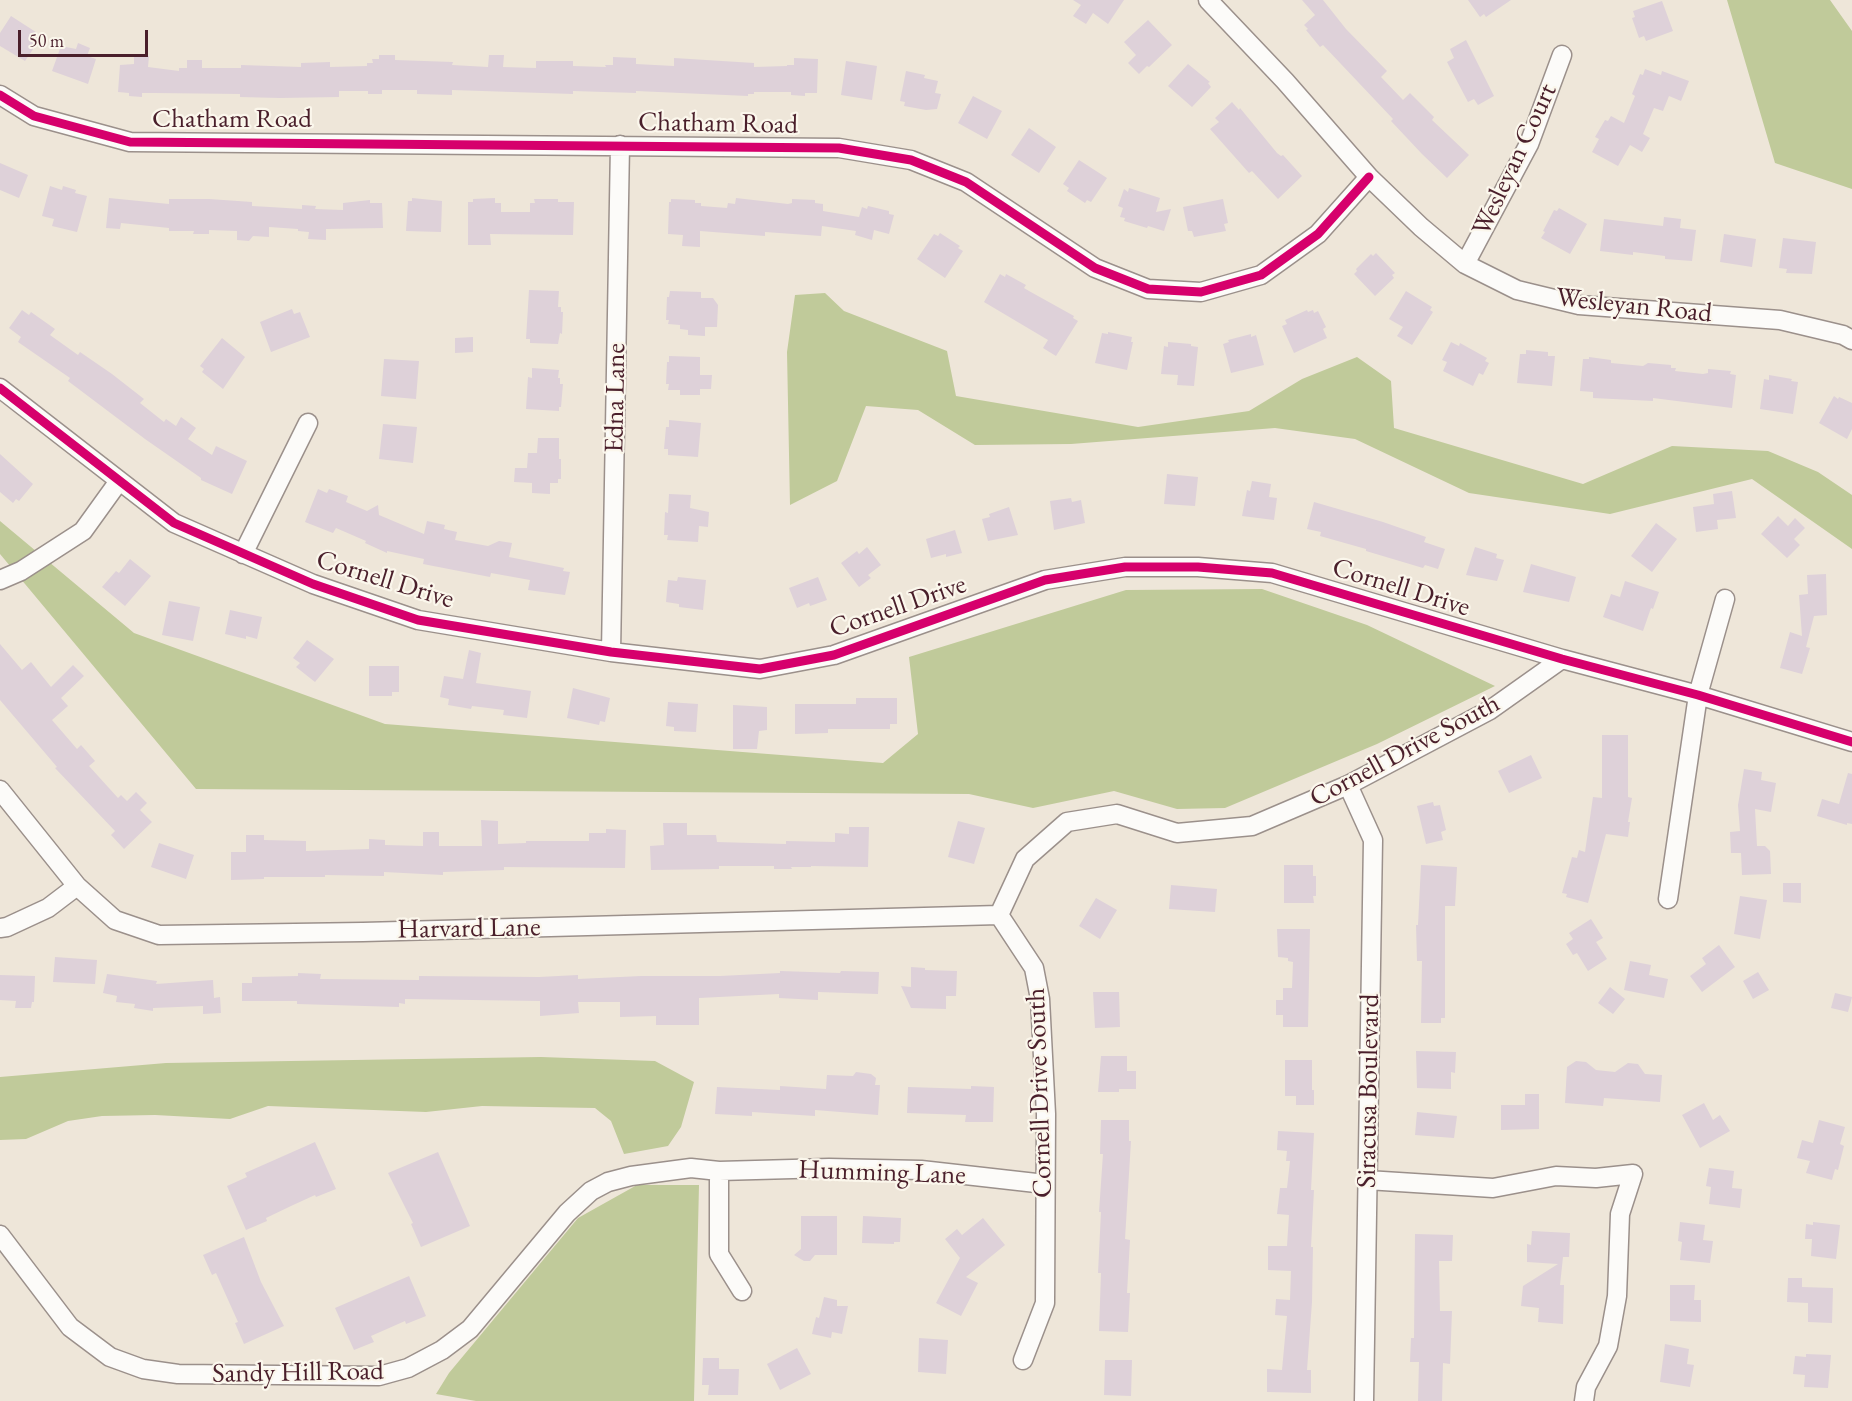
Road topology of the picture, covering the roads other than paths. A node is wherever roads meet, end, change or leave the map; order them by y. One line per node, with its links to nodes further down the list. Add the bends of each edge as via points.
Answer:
1 (1208, 0): 5 (street, Wesleyan Road)
2 (1562, 55): 6 (street, Wesleyan Court, via 1529,144)
3 (0, 95): 4 (street, Chatham Road, via 34,116 130,142)
4 (620, 145): 5 (street, Chatham Road, via 839,148 911,160 966,182 1095,268 1148,289 1201,292 1261,275 1318,234); 14 (street, Edna Lane)
5 (1369, 177): 6 (street, Wesleyan Road)
6 (1466, 264): 7 (street, Wesleyan Road, via 1516,290 1579,305 1780,320)
7 (1852, 340)
8 (0, 388): 10 (street, Cornell Drive)
9 (308, 423): 11 (street)
10 (119, 481): 11 (street, Cornell Drive, via 174,523); 12 (street, via 83,531)
11 (243, 554): 14 (street, Cornell Drive, via 313,584 418,620)
12 (0, 580)
13 (1725, 599): 16 (street)
14 (611, 652): 15 (street, Cornell Drive, via 760,669 834,655 1045,580 1125,567 1198,567 1272,573)
15 (1562, 659): 16 (street, Cornell Drive); 18 (street, Cornell Drive South, via 1490,710)
16 (1698, 695): 17 (street, Cornell Drive); 21 (street)
17 (1852, 742)
18 (1348, 785): 22 (street, Cornell Drive South, via 1252,826 1178,833 1117,814 1067,822 1025,859); 25 (street, Siracusa Boulevard, via 1373,840)
19 (0, 790): 20 (street, Harvard Lane)
20 (77, 886): 22 (street, Harvard Lane, via 115,920 159,935); 23 (street, via 48,908)
21 (1668, 899)
22 (999, 915): 26 (street, Cornell Drive South, via 1034,968 1040,999)
23 (0, 928)
24 (719, 1171): 26 (street, Humming Lane, via 921,1170); 27 (street, Sandy Hill Road, via 691,1168 631,1176 591,1191 567,1213 470,1329 408,1368 380,1376 178,1374 143,1369 110,1357 70,1327); 28 (street, via 719,1254)
25 (1367, 1180): 30 (street, Siracusa Boulevard); 31 (street, via 1493,1188 1556,1176 1596,1178 1633,1174 1620,1214 1617,1296 1608,1346 1586,1387)
26 (1045, 1184): 29 (street, Cornell Drive South, via 1045,1303)
27 (0, 1235)
28 (741, 1290)
29 (1023, 1360)
30 (1364, 1401)
31 (1584, 1401)

